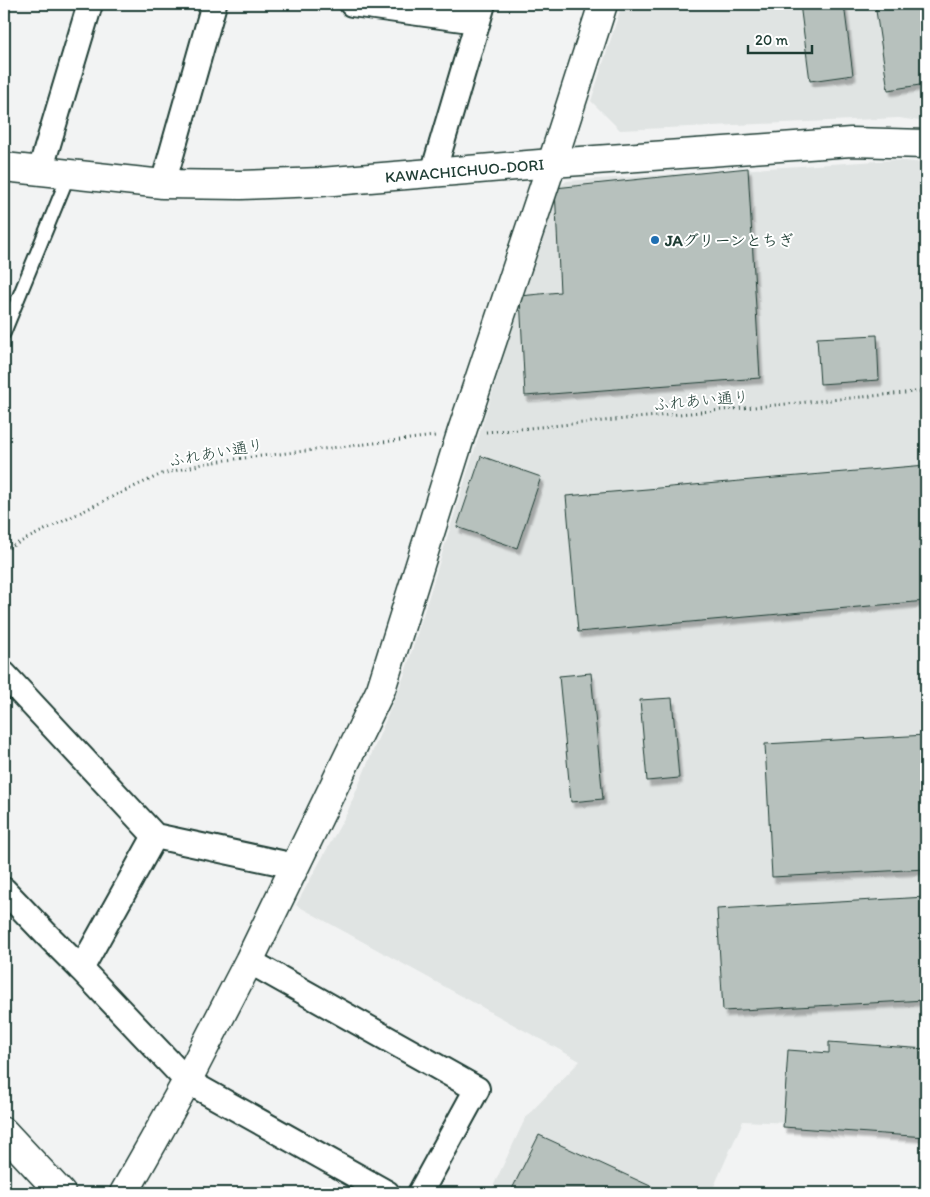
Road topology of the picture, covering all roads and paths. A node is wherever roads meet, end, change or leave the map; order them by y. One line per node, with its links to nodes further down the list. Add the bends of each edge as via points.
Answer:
1 (90, 4): 9 (street)
2 (214, 4): 12 (street)
3 (352, 4): 5 (street)
4 (603, 4): 7 (street)
5 (480, 12): 10 (street)
6 (926, 144): 7 (street, KAWACHICHUO-DORI, via 851,142)
7 (552, 163): 10 (street, KAWACHICHUO-DORI); 20 (street, via 461,434 381,689)
8 (4, 167): 9 (street, KAWACHICHUO-DORI)
9 (40, 171): 11 (street, KAWACHICHUO-DORI)
10 (433, 173): 12 (street, KAWACHICHUO-DORI, via 294,183)
11 (69, 174): 12 (street, KAWACHICHUO-DORI); 13 (lane)
12 (163, 184)
13 (4, 333)
14 (926, 391): 15 (path, ふれあい通り)
15 (477, 433)
16 (438, 436): 17 (path, ふれあい通り, via 227,460 162,474)
17 (4, 550)
18 (4, 674): 19 (street)
19 (155, 836): 20 (street); 23 (street)
20 (295, 866): 22 (street)
21 (4, 890): 23 (street)
22 (249, 960): 24 (street); 29 (street, via 477,1089)
23 (81, 969): 24 (street)
24 (187, 1081): 27 (street); 28 (street)
25 (4, 1132): 26 (street)
26 (61, 1193)
27 (124, 1193)
28 (387, 1193)
29 (420, 1193)

